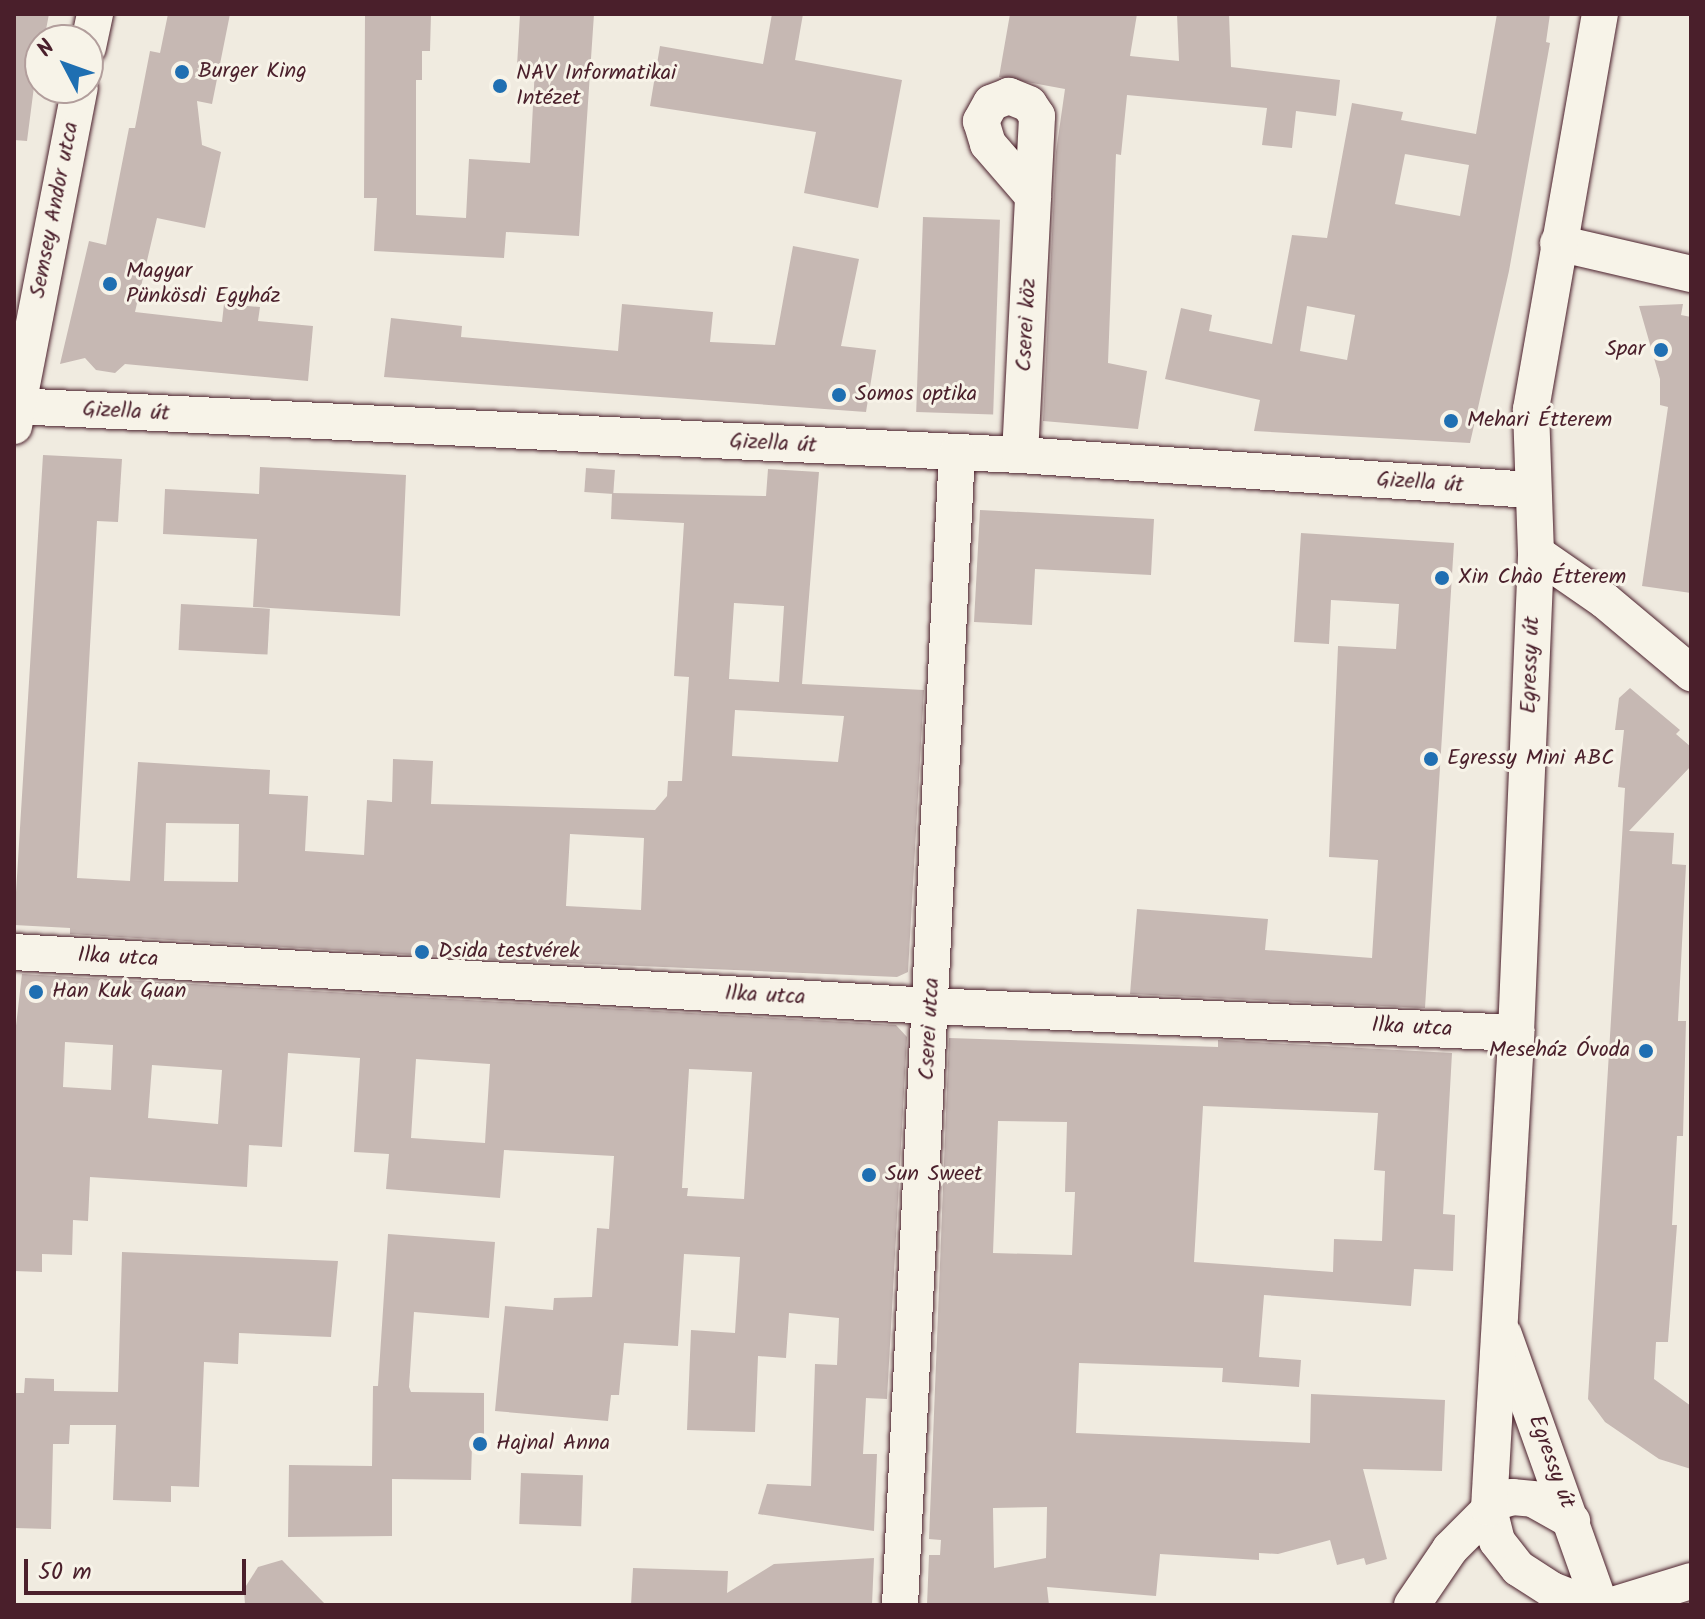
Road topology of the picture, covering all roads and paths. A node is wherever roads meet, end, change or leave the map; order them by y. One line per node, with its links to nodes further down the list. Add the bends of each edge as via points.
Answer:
1 (1600, 14): 4 (street, Egressy út)
2 (77, 104): 6 (street, Semsey Andor utca)
3 (1033, 196): 8 (street, Cserei köz)
4 (1558, 243): 5 (street); 9 (street, Egressy út, via 1531,409)
5 (1691, 274)
6 (14, 413): 7 (street, Gizella út)
7 (957, 453): 8 (street, Gizella út); 13 (street, Cserei utca)
8 (1020, 455): 9 (street, Gizella út)
9 (1531, 490): 10 (street, Egressy út)
10 (1536, 553): 11 (street, via 1604,600); 14 (street, Egressy út)
11 (1691, 673)
12 (14, 952): 13 (street, Ilka utca)
13 (931, 1006): 14 (street, Ilka utca); 19 (street, Cserei utca)
14 (1516, 1033): 15 (street, Egressy út)
15 (1498, 1322): 16 (street, Egressy út); 17 (street, Egressy út)
16 (1489, 1508): 17 (street, via 1523,1497); 20 (street, via 1450,1549); 21 (street, Egressy út, via 1497,1541 1518,1568 1552,1590)
17 (1572, 1521): 22 (street, Egressy út)
18 (1691, 1581): 23 (street)
19 (900, 1605)
20 (1412, 1605)
21 (1590, 1605)
22 (1600, 1605)
23 (1613, 1605)

